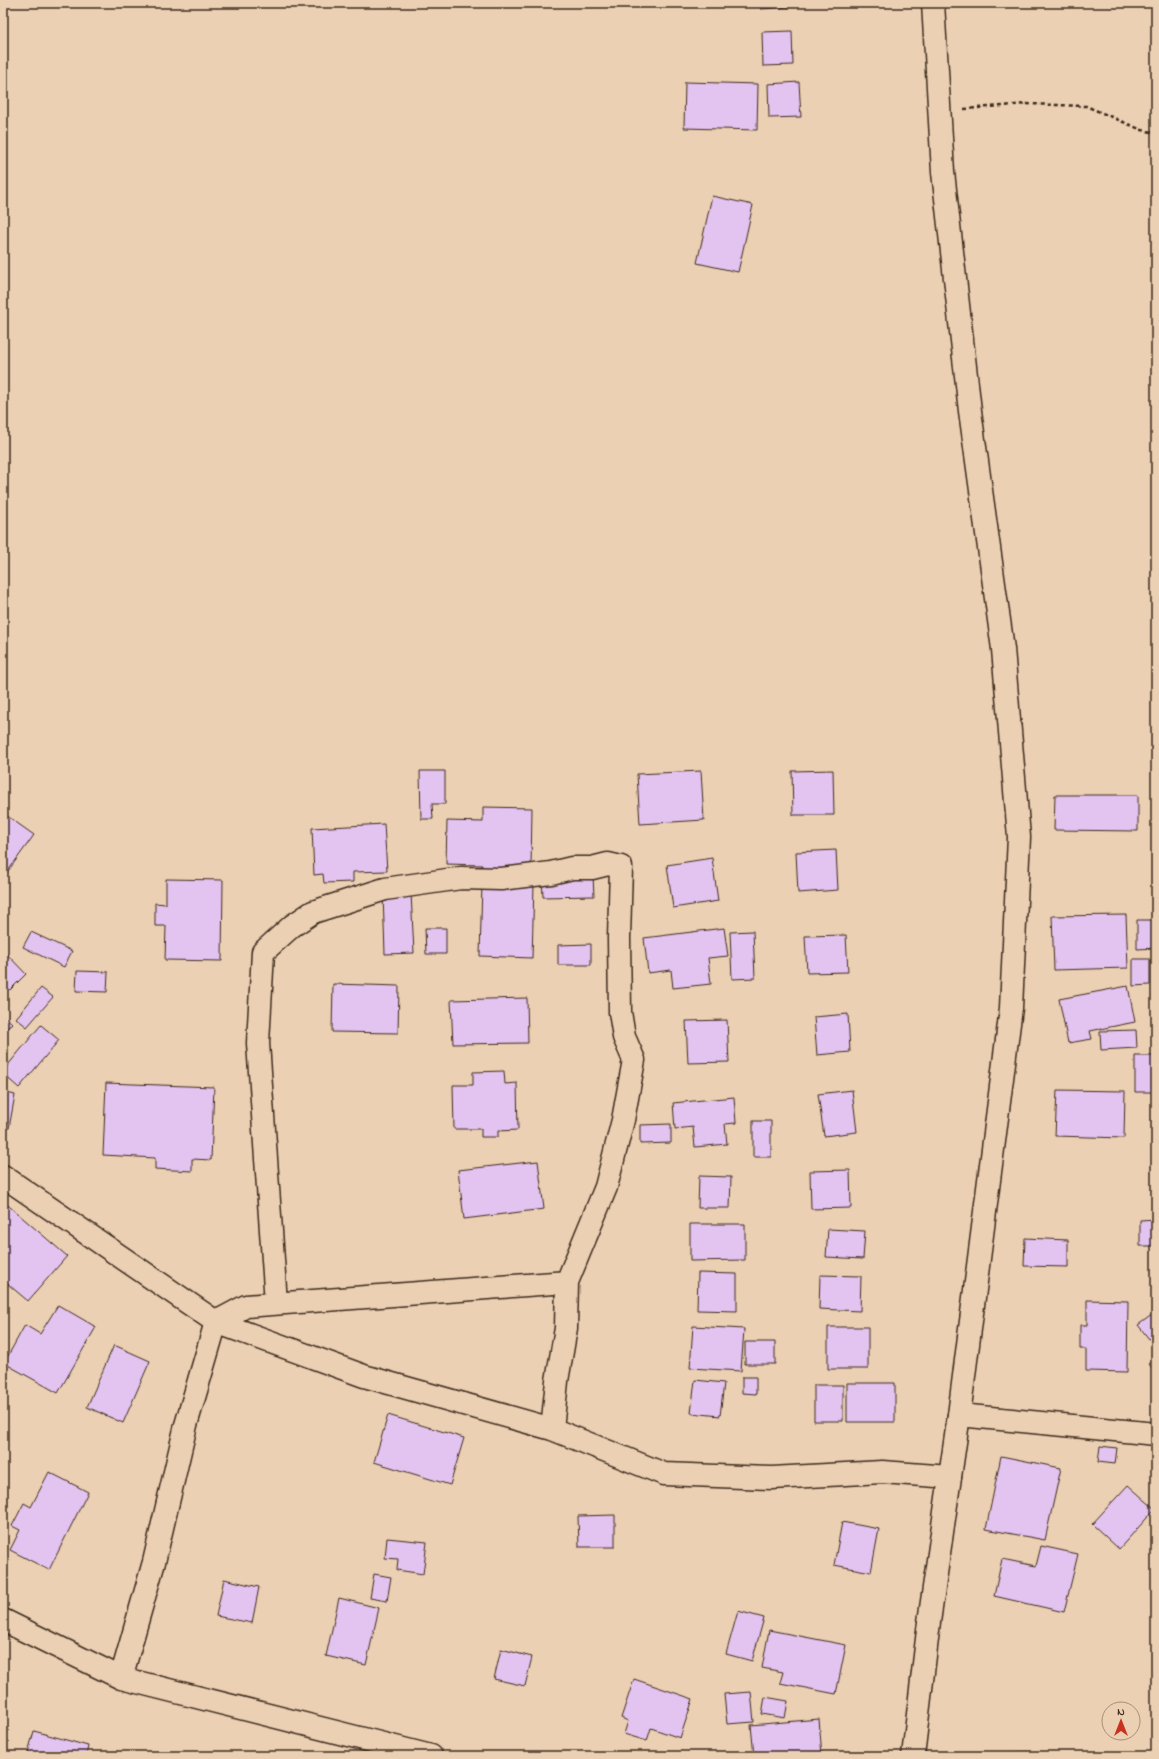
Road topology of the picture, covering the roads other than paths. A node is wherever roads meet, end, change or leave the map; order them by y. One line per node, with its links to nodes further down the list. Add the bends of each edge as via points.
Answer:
1 (933, 3): 6 (street, via 943,172 970,411 1004,649 1019,837 1011,1008)
2 (3, 1176): 5 (street)
3 (567, 1282): 4 (street); 4 (street, via 606,1187 623,1120 634,1060 624,1037 620,1012 621,866 608,864 501,879 461,878 385,889 313,912 292,926 263,952 258,1043); 7 (street, via 566,1328)
4 (276, 1303): 5 (street, via 246,1306)
5 (216, 1322): 7 (street, via 364,1376); 11 (street, via 186,1425 154,1562)
6 (959, 1415): 8 (street); 9 (street)
7 (552, 1429): 9 (street, via 664,1474 772,1478 882,1472)
8 (1156, 1434)
9 (950, 1477): 13 (street)
10 (3, 1620): 11 (street)
11 (121, 1678): 12 (street)
12 (431, 1756)
13 (913, 1756)

